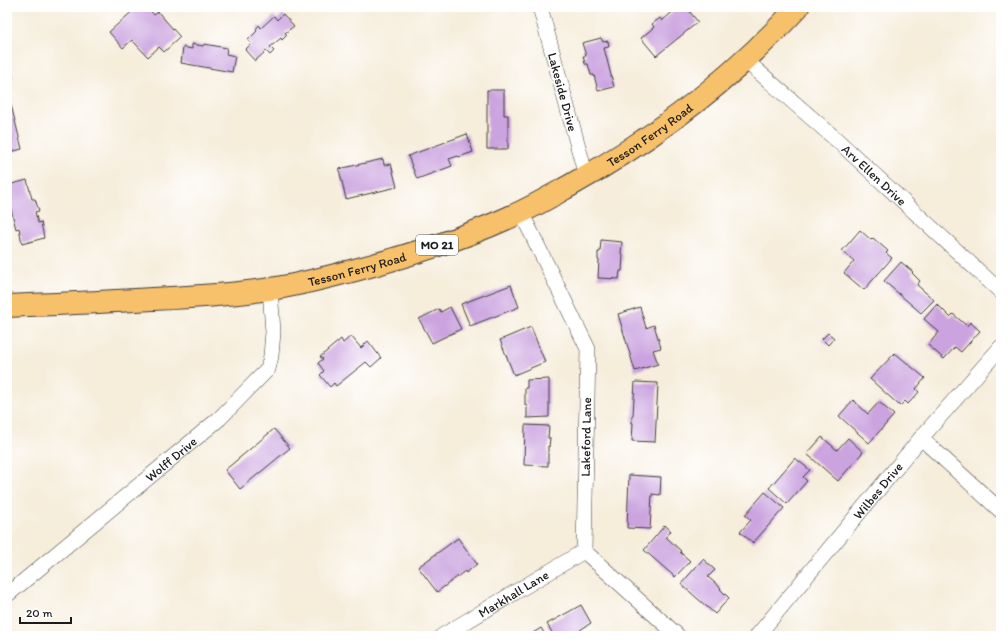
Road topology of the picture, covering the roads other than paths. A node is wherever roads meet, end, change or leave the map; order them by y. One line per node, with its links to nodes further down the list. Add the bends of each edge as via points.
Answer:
1 (540, 7): 4 (street, Lakeside Drive)
2 (798, 7): 3 (main road, Tesson Ferry Road / MO 21)
3 (745, 60): 4 (main road, Tesson Ferry Road / MO 21, via 668,123); 7 (street, Arv Ellen Drive, via 838,141)
4 (586, 176): 5 (main road, Tesson Ferry Road / MO 21)
5 (521, 212): 6 (main road, Tesson Ferry Road / MO 21, via 438,245 382,263); 12 (street, Lakeford Lane, via 588,349)
6 (270, 289): 8 (main road, Tesson Ferry Road / MO 21, via 206,296); 13 (street, Wolff Drive, via 273,332 268,369 220,418)
7 (1001, 292)
8 (7, 306)
9 (1001, 347): 10 (street, Wilbes Drive)
10 (921, 438): 11 (street); 16 (street, Wilbes Drive)
11 (1001, 511)
12 (584, 551): 14 (street, Markhall Lane); 15 (street)
13 (7, 595)
14 (442, 636)
15 (678, 636)
16 (756, 636)

